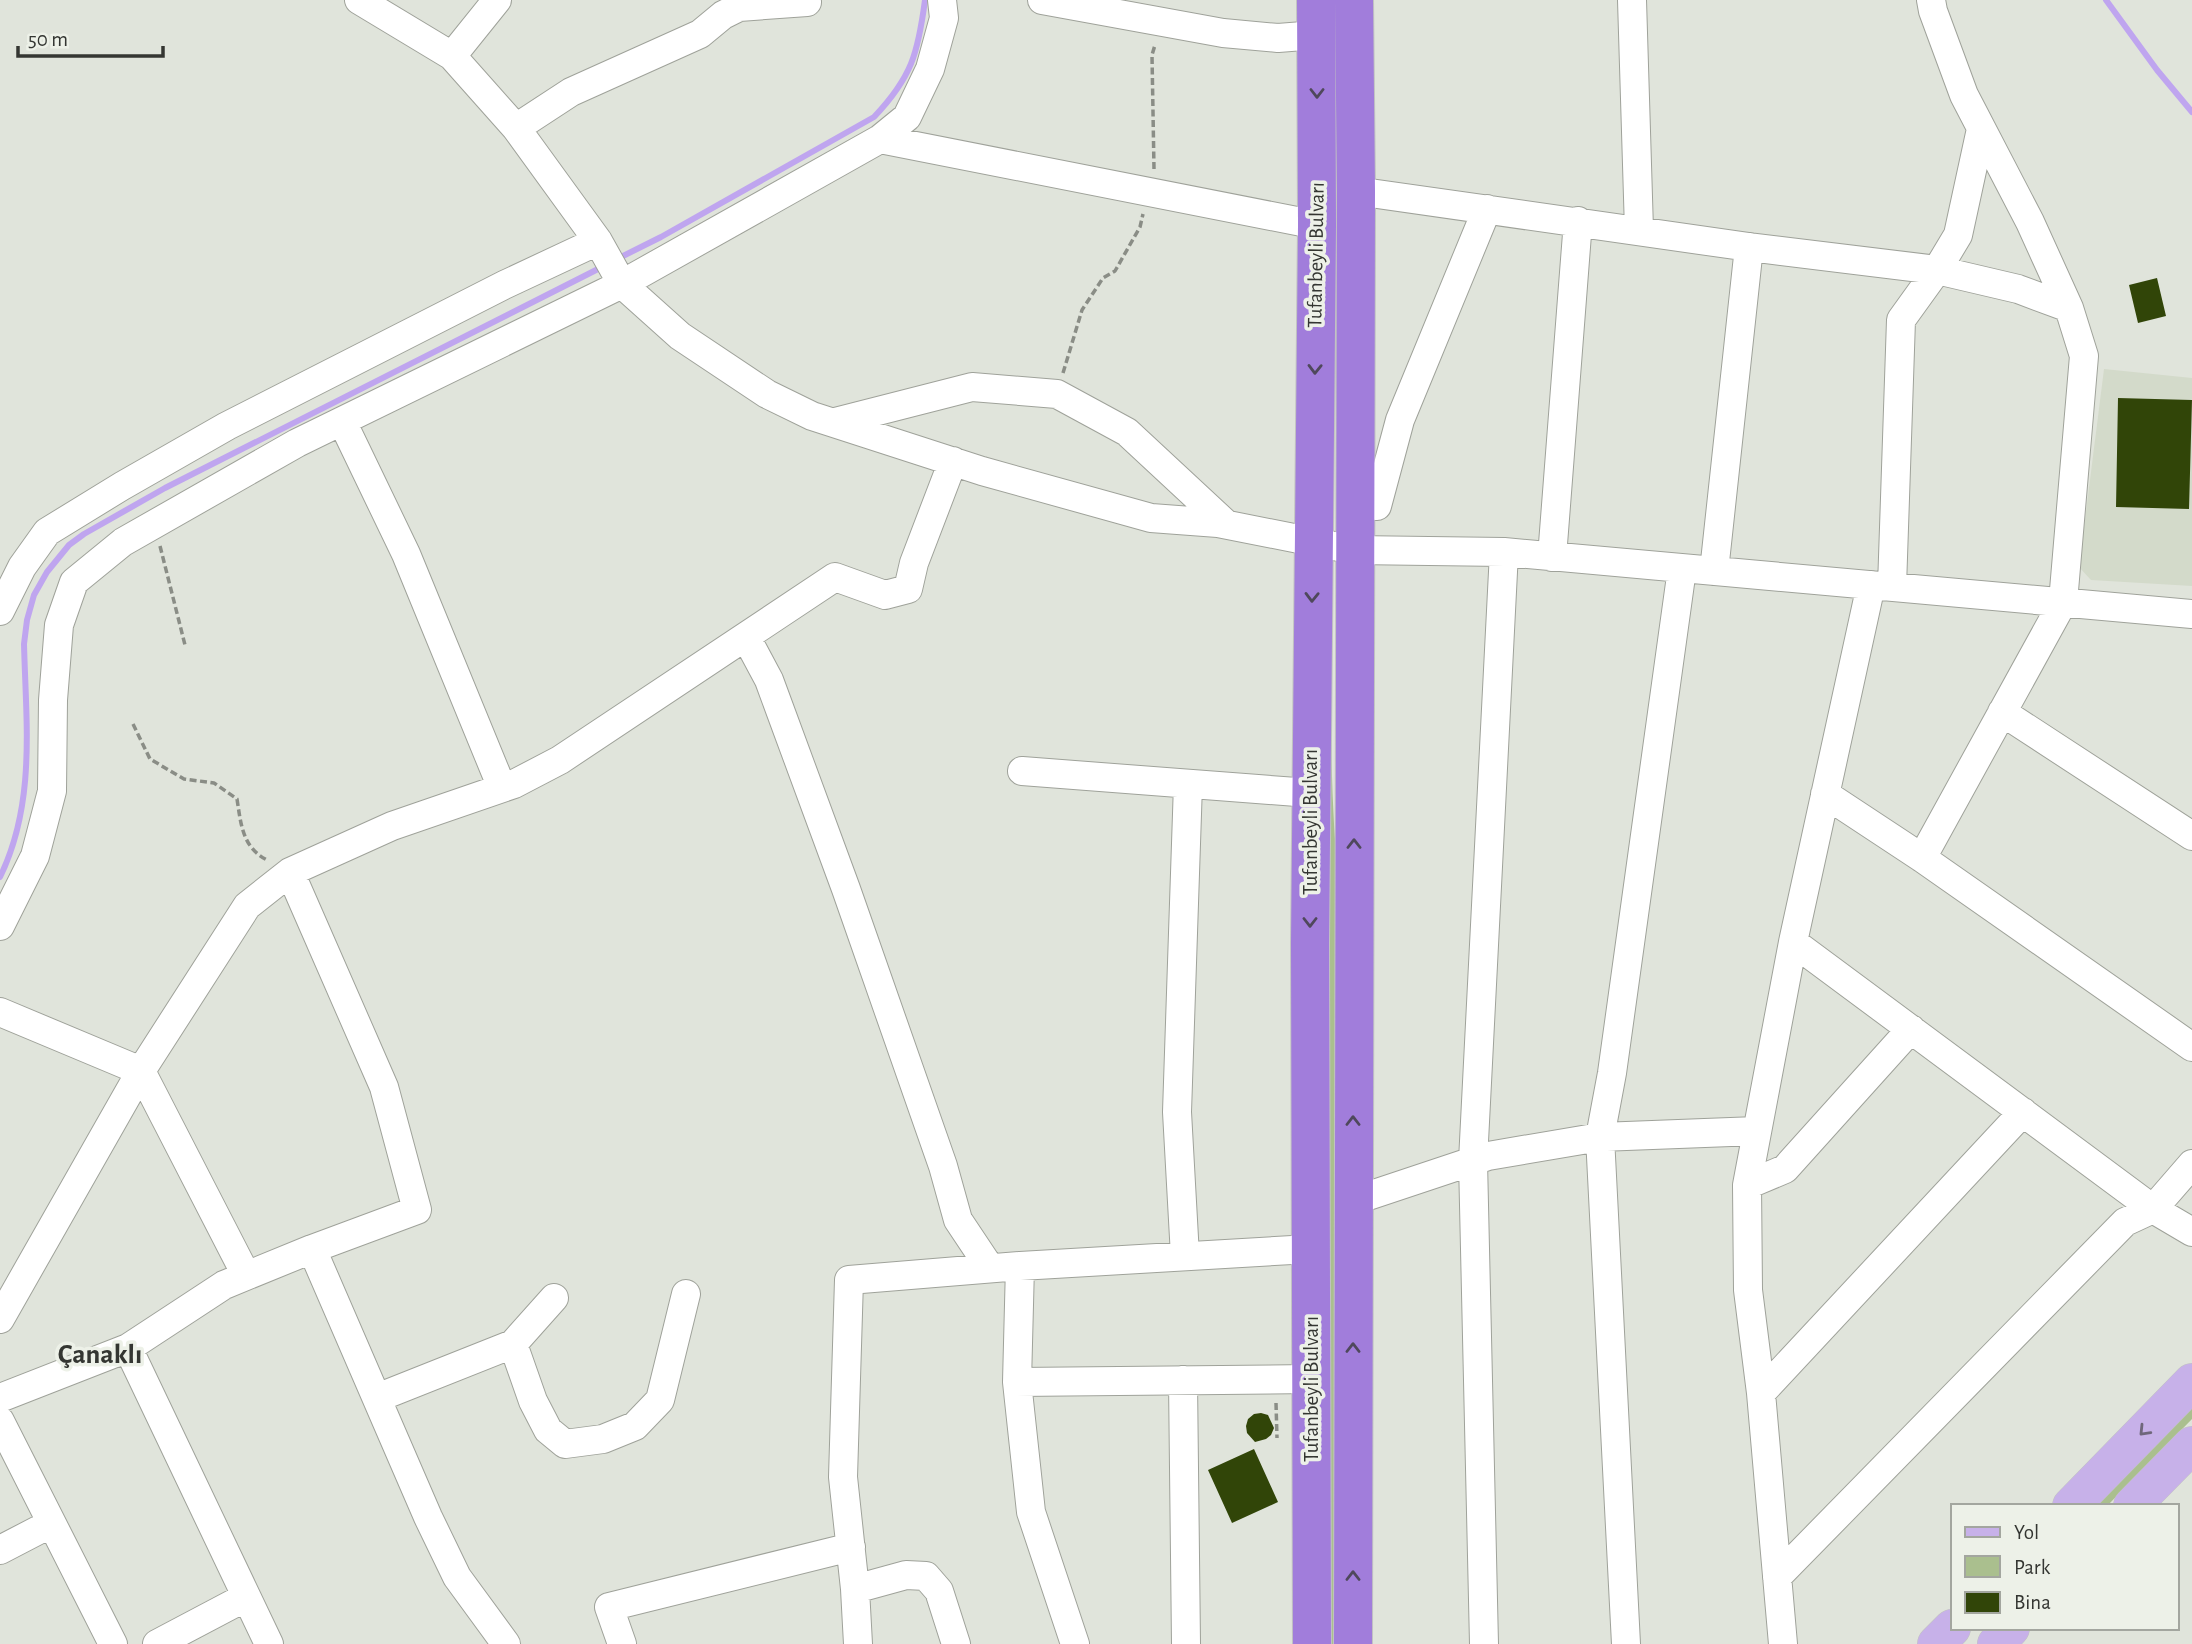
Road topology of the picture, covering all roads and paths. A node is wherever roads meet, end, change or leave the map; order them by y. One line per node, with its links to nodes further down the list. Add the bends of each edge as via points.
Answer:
1 (359, 0): 10 (street)
2 (497, 0): 10 (street)
3 (942, 0): 13 (street, via 944,18 930,69 907,117)
4 (1042, 0): 9 (street, via 1223,33 1278,38)
5 (1353, 0): 14 (highway, Tufanbeyli Bulvarı)
6 (1632, 0): 18 (street)
7 (1931, 0): 12 (street)
8 (807, 2): 11 (street, via 739,7 700,34 571,92)
9 (1316, 17): 17 (highway, Tufanbeyli Bulvarı, one-way to 17)
10 (452, 56): 11 (street)
11 (516, 128): 19 (street)
12 (1981, 129): 21 (street, via 1958,236); 23 (street)
13 (880, 139): 17 (street); 22 (street)
14 (1356, 191): 15 (street); 27 (highway, Tufanbeyli Bulvarı)
15 (1487, 209): 16 (street); 27 (street, via 1400,420 1377,506)
16 (1578, 221): 18 (street); 33 (street)
17 (1317, 225): 30 (highway, Tufanbeyli Bulvarı, one-way to 30)
18 (1639, 230): 20 (street)
19 (598, 240): 22 (street); 38 (street, via 227,426 47,532 22,567)
20 (1749, 247): 21 (street); 35 (street)
21 (1937, 270): 23 (street, via 2018,289); 36 (street, via 1901,320)
22 (620, 281): 24 (street); 25 (street, via 680,336 767,394)
23 (2068, 308): 37 (street, via 2084,356)
24 (342, 421): 28 (street); 46 (street, via 406,554)
25 (834, 423): 26 (street); 29 (street, via 972,387 1057,394 1127,432)
26 (953, 461): 29 (street, via 1151,518); 40 (street, via 908,589 885,596 835,578)
27 (1354, 501): 31 (highway, Tufanbeyli Bulvarı)
28 (154, 524): 41 (path); 52 (street, via 122,542 74,582 59,625 51,791 35,856)
29 (1226, 524): 30 (street)
30 (1312, 541): 31 (street); 47 (highway, Tufanbeyli Bulvarı, one-way to 47)
31 (1353, 550): 32 (street); 64 (highway, Tufanbeyli Bulvarı, one-way to 31)
32 (1504, 552): 33 (street); 61 (street)
33 (1552, 557): 34 (street)
34 (1682, 569): 35 (street); 60 (street)
35 (1714, 571): 36 (street)
36 (1881, 586): 37 (street); 48 (street)
37 (2063, 602): 39 (street); 42 (street)
38 (0, 611)
39 (2192, 614)
40 (746, 637): 46 (street, via 560,760); 71 (street, via 769,680 846,889 958,1220)
41 (185, 645)
42 (2002, 712): 49 (street); 50 (street)
43 (133, 724): 51 (path, via 150,759 184,779 214,783 237,799 250,846)
44 (1022, 771): 45 (street)
45 (1188, 784): 47 (street); 69 (street, via 1177,1112)
46 (502, 788): 51 (street, via 392,826)
47 (1310, 793): 68 (highway, Tufanbeyli Bulvarı, one-way to 68)
48 (1825, 794): 50 (street); 53 (street)
49 (2192, 836)
50 (1922, 858): 56 (street)
51 (290, 873): 57 (street, via 247,906); 67 (street, via 384,1087 417,1210)
52 (0, 926)
53 (1793, 942): 55 (street); 59 (street)
54 (0, 1012): 57 (street)
55 (1911, 1029): 58 (street); 63 (street, via 1785,1169)
56 (2192, 1047)
57 (141, 1071): 72 (street); 75 (street)
58 (2022, 1112): 65 (street); 82 (street)
59 (1757, 1131): 60 (street); 63 (street)
60 (1600, 1138): 61 (street); 110 (street)
61 (1473, 1161): 64 (street); 109 (street)
62 (2192, 1164): 65 (street)
63 (1747, 1185): 82 (street, via 1748,1290)
64 (1353, 1201): 108 (highway, Tufanbeyli Bulvarı, one-way to 64)
65 (2153, 1209): 66 (street); 93 (street, via 2125,1222)
66 (2192, 1232)
67 (312, 1249): 72 (street); 84 (street)
68 (1310, 1249): 69 (street); 78 (highway, Tufanbeyli Bulvarı)
69 (1185, 1256): 70 (street)
70 (1020, 1266): 71 (street); 80 (street)
71 (990, 1268): 91 (street, via 849,1280 843,1477)
72 (246, 1275): 77 (street, via 223,1284)
73 (686, 1293): 76 (street, via 660,1399 635,1426 603,1439 565,1444 548,1430)
74 (554, 1298): 76 (street)
75 (0, 1320)
76 (513, 1344): 84 (street)
77 (128, 1348): 83 (street); 95 (street)
78 (1293, 1379): 79 (street); 86 (path); 107 (highway, Tufanbeyli Bulvarı)
79 (1183, 1380): 80 (street); 106 (street)
80 (1017, 1382): 105 (street, via 1031,1512)
81 (2192, 1382): 88 (main road, one-way to 88)
82 (1761, 1393): 93 (street)
83 (0, 1398)
84 (377, 1398): 101 (street, via 457,1577)
85 (0, 1421): 90 (street)
86 (1276, 1438)
87 (2192, 1445): 89 (main road)
88 (2073, 1504)
89 (2134, 1504)
90 (50, 1524): 92 (street); 98 (street)
91 (851, 1547): 94 (street); 102 (street, via 609,1607)
92 (0, 1550)
93 (1777, 1577): 111 (street)
94 (855, 1589): 103 (street); 104 (street, via 906,1575 926,1576 939,1591)
95 (246, 1597): 99 (street); 100 (street)
96 (1951, 1629): 112 (main road)
97 (2009, 1630): 113 (main road)
98 (113, 1644)
99 (157, 1644)
100 (269, 1644)
101 (506, 1644)
102 (622, 1644)
103 (858, 1644)
104 (956, 1644)
105 (1075, 1644)
106 (1185, 1644)
107 (1312, 1644)
108 (1353, 1644)
109 (1485, 1644)
110 (1626, 1644)
111 (1783, 1644)
112 (1936, 1644)
113 (1996, 1644)

